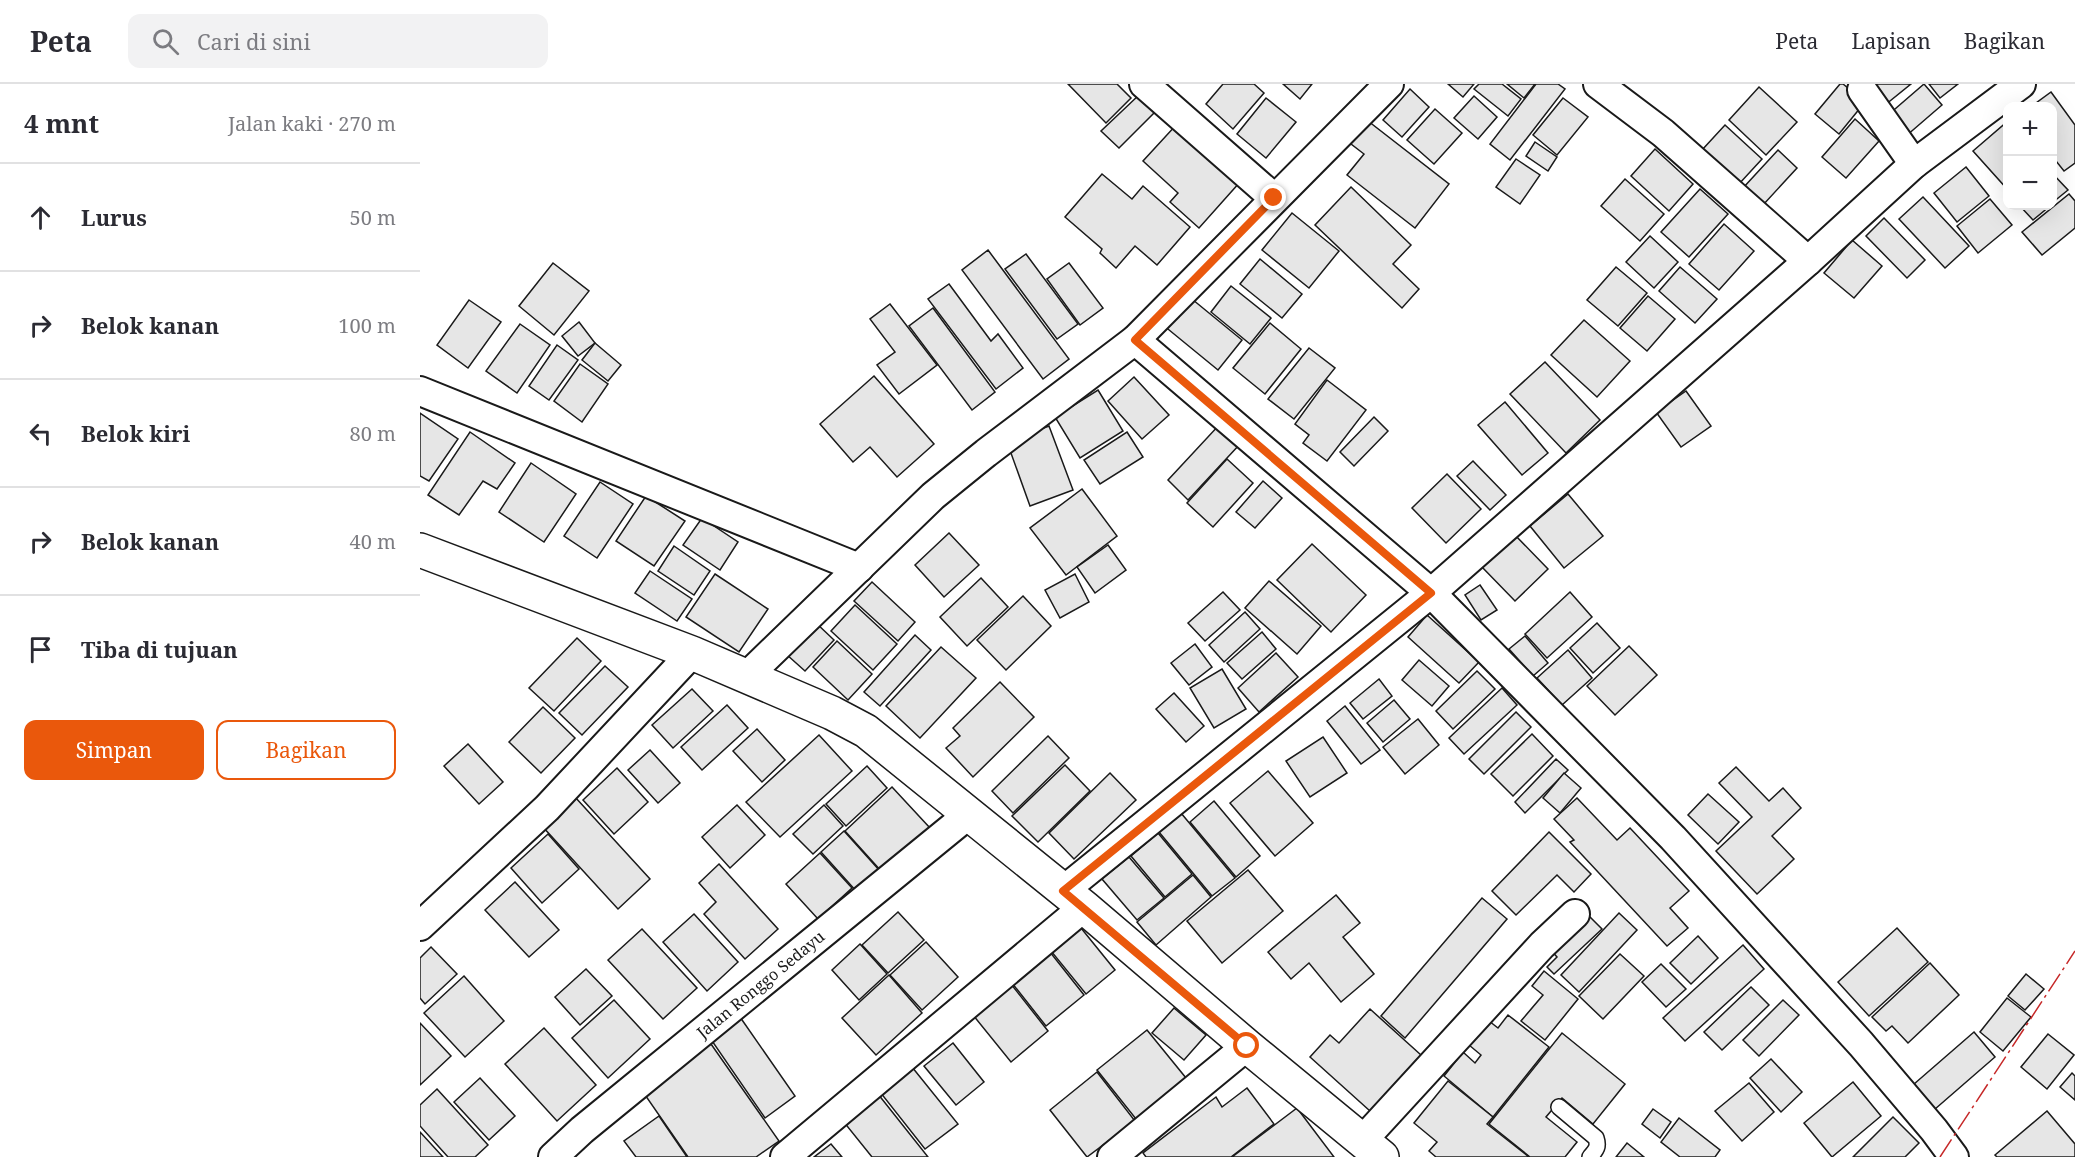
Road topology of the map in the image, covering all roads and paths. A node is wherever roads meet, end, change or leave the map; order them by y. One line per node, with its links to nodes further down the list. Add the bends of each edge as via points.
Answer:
1 (1144, 84): 7 (street)
2 (1389, 84): 7 (street)
3 (1598, 84): 8 (street, via 1663,133)
4 (2021, 84): 6 (street)
5 (1862, 90): 6 (street)
6 (1914, 164): 8 (street)
7 (1274, 198): 9 (street)
8 (1808, 261): 13 (street)
9 (1135, 340): 12 (street, via 933,496); 13 (street)
10 (420, 391): 12 (street)
11 (420, 550): 14 (street)
12 (860, 568): 15 (street)
13 (1431, 593): 17 (street); 27 (street, via 1681,846 1861,1044)
14 (692, 653): 15 (street); 19 (street, via 547,808)
15 (746, 677): 16 (street, via 866,731)
16 (969, 814): 17 (street); 23 (street, Jalan Ronggo Sedayu)
17 (1073, 899): 20 (street); 24 (street)
18 (1575, 914): 22 (street, via 1542,945)
19 (420, 926)
20 (1247, 1046): 22 (street); 25 (street)
21 (1559, 1107): 26 (lane, via 1596,1138 1598,1144)
22 (1372, 1149)
23 (553, 1157)
24 (785, 1157)
25 (1112, 1157)
26 (1590, 1157)
27 (1954, 1157)

